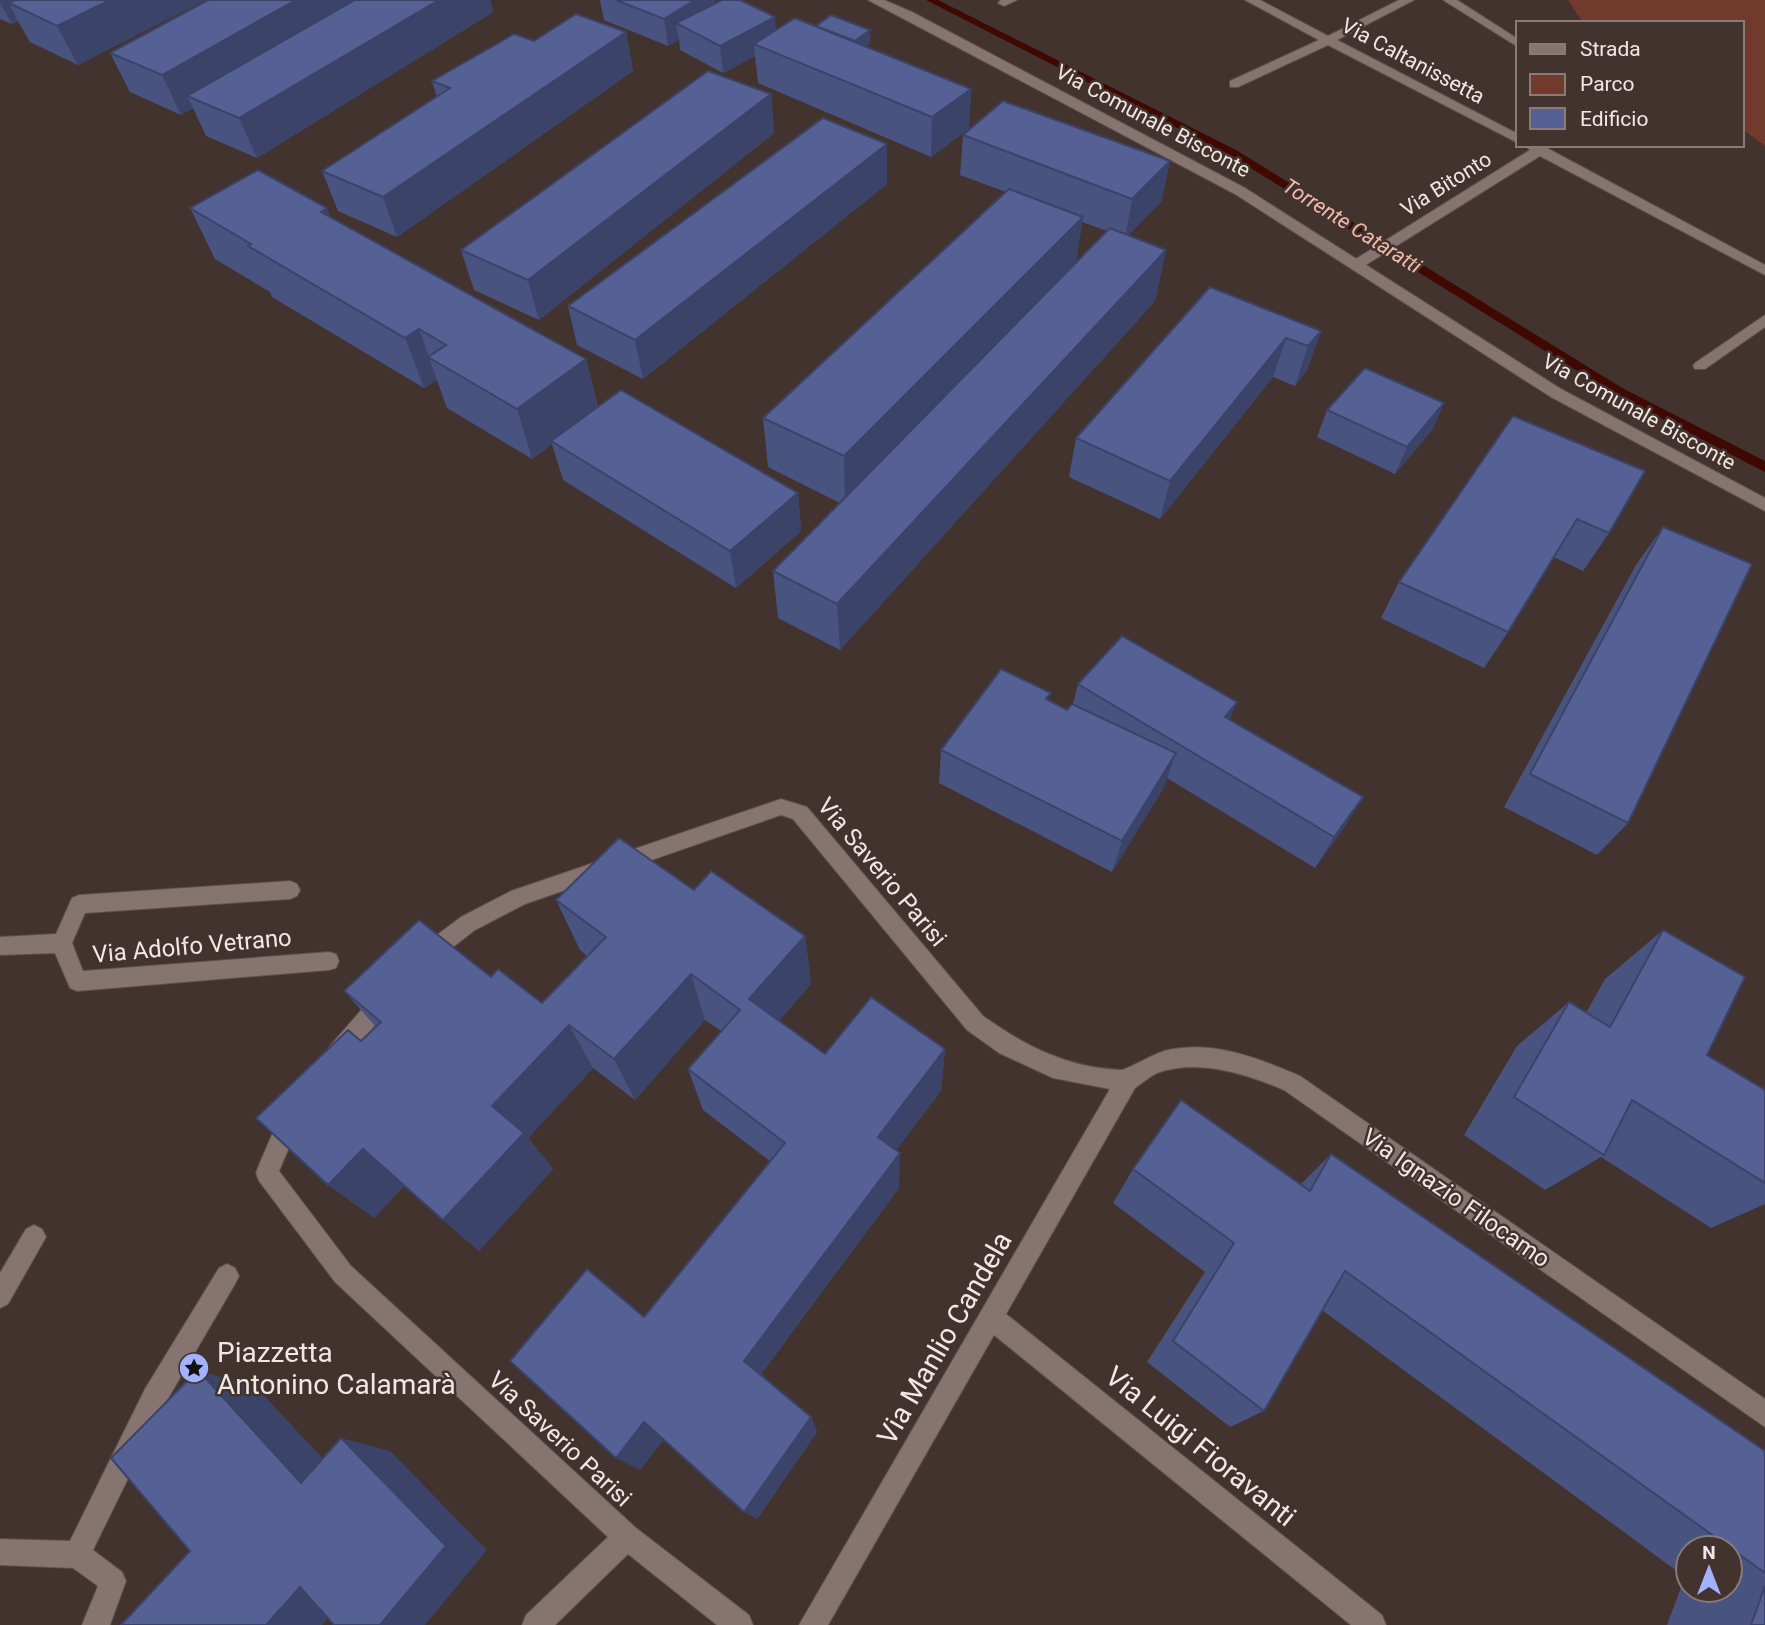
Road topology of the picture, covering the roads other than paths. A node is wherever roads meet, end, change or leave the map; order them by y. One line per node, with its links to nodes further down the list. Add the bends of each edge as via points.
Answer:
1 (874, 0): 10 (street, Via Comunale Bisconte, via 1200,168)
2 (1251, 0): 5 (street, Via Caltanissetta)
3 (1408, 0): 5 (street)
4 (1449, 0): 6 (street)
5 (1329, 40): 7 (street); 8 (street, Via Caltanissetta)
6 (1516, 43)
7 (1234, 84)
8 (1516, 138)
9 (1539, 147): 10 (street, Via Bitonto); 11 (street)
10 (1356, 265): 14 (street, Via Comunale Bisconte, via 1556,393)
11 (1765, 271)
12 (1765, 320): 13 (street)
13 (1700, 366)
14 (1765, 505)
15 (290, 890): 16 (street, via 79,904)
16 (62, 943): 17 (street, Via Adolfo Vetrano); 18 (street, Via Adolfo Vetrano, via 77,981)
17 (0, 946)
18 (330, 961)
19 (325, 1071): 20 (street, Via Saverio Parisi, via 404,976 441,940 484,914 545,887 780,807 800,813 975,1023 1007,1046 1061,1071)
20 (1127, 1081): 25 (street, Via Manlio Candela); 26 (street, Via Ignazio Filocamo, via 1152,1064 1194,1058 1256,1066 1292,1083)
21 (303, 1101): 27 (street, Via Saverio Parisi, via 288,1120 267,1173 343,1274)
22 (34, 1237): 24 (street)
23 (227, 1276): 29 (street, via 154,1398)
24 (0, 1296)
25 (991, 1317): 30 (street, Via Luigi Fioravanti); 34 (street, Via Manlio Candela)
26 (1765, 1414)
27 (628, 1537): 32 (street); 33 (street, Via Saverio Parisi)
28 (0, 1552): 29 (street)
29 (77, 1555): 31 (street, via 113,1581)
30 (1368, 1623)
31 (96, 1625)
32 (536, 1625)
33 (739, 1625)
34 (813, 1625)

